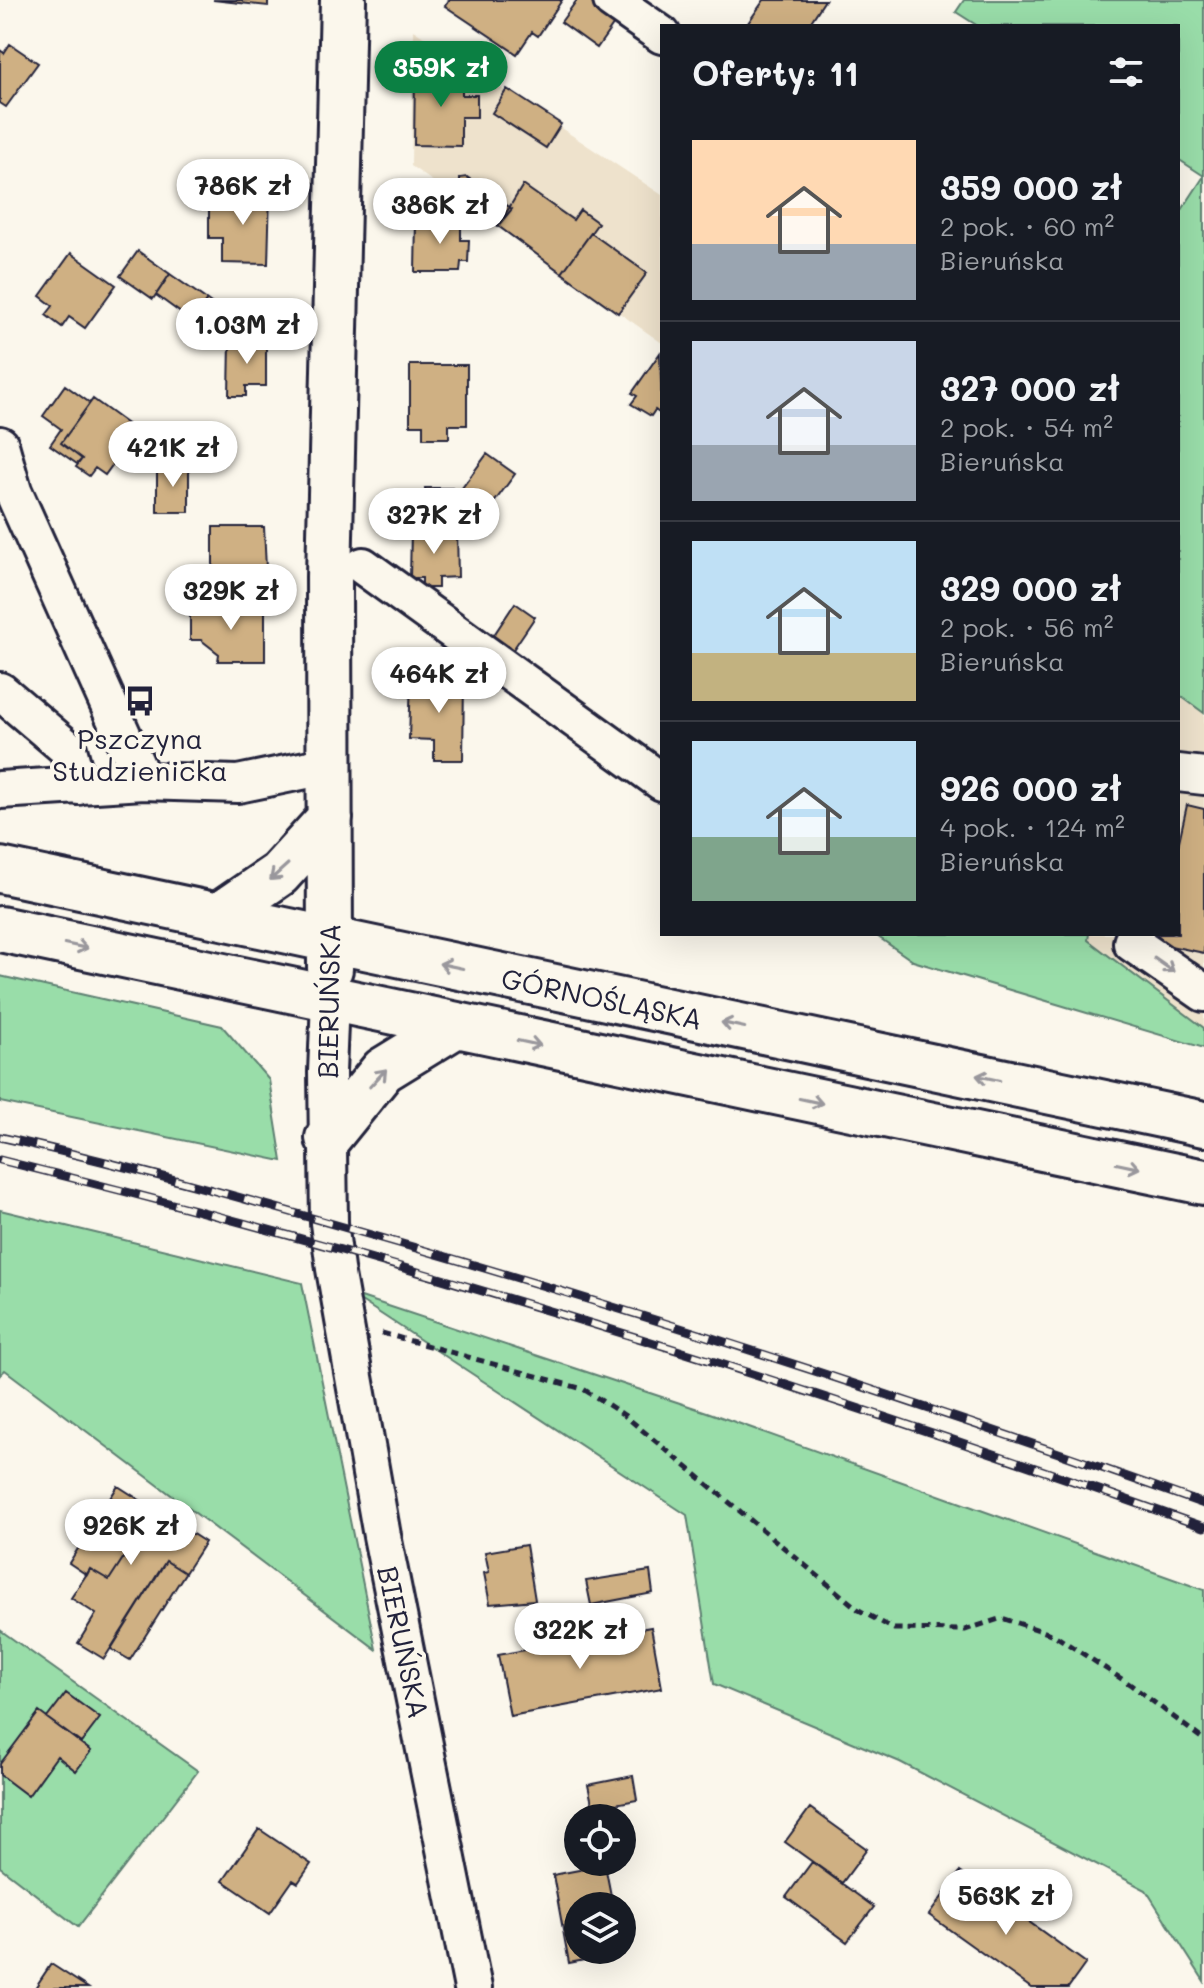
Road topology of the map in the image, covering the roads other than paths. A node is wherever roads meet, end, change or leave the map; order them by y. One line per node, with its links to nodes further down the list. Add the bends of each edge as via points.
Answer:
1 (343, 0): 7 (main road, BIERUŃSKA, via 329,577)
2 (612, 0): 3 (street)
3 (660, 34)
4 (0, 445): 10 (street, via 13,491)
5 (363, 566): 11 (street)
6 (0, 691): 12 (street, via 68,749)
7 (330, 765): 10 (street, via 238,784); 14 (main road, BIERUŃSKA)
8 (1180, 773): 9 (street)
9 (1204, 776)
10 (143, 781): 12 (street)
11 (660, 781)
12 (78, 786): 13 (street)
13 (0, 790)
14 (330, 818): 16 (main road, one-way to 16, via 279,874); 19 (main road, BIERUŃSKA)
15 (0, 870): 16 (main road, GÓRNOŚLĄSKA)
16 (218, 916): 19 (main road, GÓRNOŚLĄSKA)
17 (0, 929): 21 (main road, GÓRNOŚLĄSKA, one-way to 21)
18 (1134, 936): 20 (street, one-way to 20, via 1132,943)
19 (330, 941): 21 (main road, BIERUŃSKA); 23 (main road, GÓRNOŚLĄSKA, one-way to 19)
20 (1204, 993)
21 (330, 1000): 22 (main road, GÓRNOŚLĄSKA); 24 (street, BIERUŃSKA)
22 (453, 1027): 24 (main road, one-way to 22, via 383,1070); 25 (main road, GÓRNOŚLĄSKA, one-way to 25)
23 (1204, 1124)
24 (328, 1138): 26 (street, BIERUŃSKA, via 329,1223 343,1322)
25 (1204, 1182)
26 (473, 1988)

